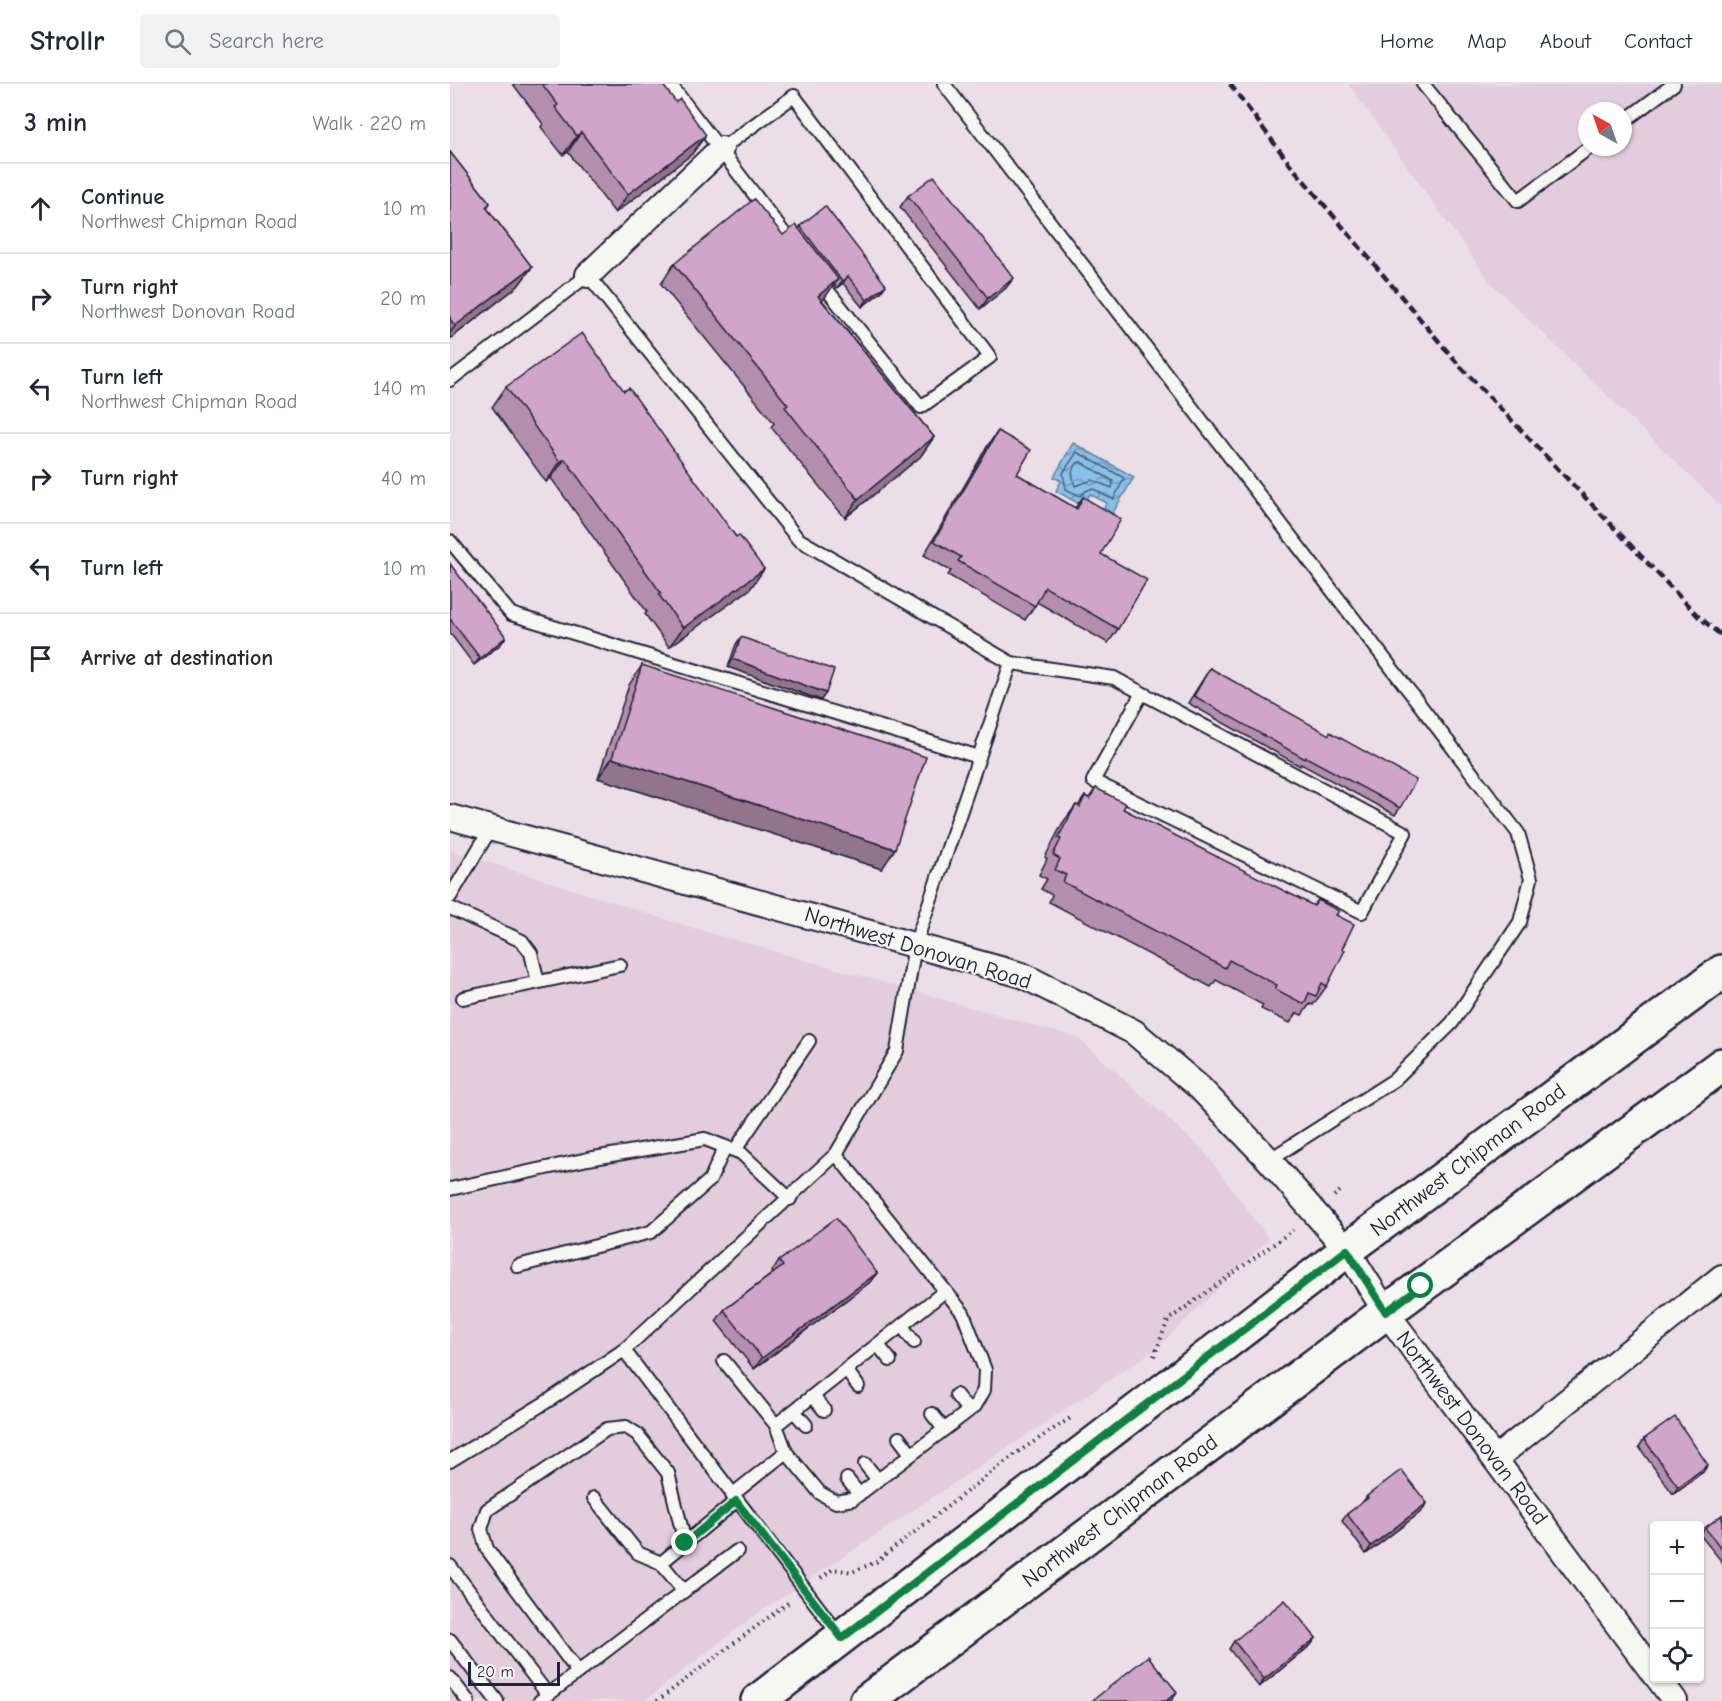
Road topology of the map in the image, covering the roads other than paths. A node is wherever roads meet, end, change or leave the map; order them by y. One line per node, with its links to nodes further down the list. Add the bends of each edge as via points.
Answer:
1 (670, 84): 6 (lane)
2 (944, 84): 29 (lane, via 1518,833 1531,879 1520,922 1452,1023 1394,1080)
3 (1423, 84): 7 (lane, via 1518,201)
4 (1674, 84): 5 (lane)
5 (1632, 115)
6 (721, 150): 8 (lane); 9 (lane, via 794,96 990,357 921,407); 10 (street)
7 (1578, 156)
8 (799, 253)
9 (813, 272)
10 (588, 275): 11 (lane); 13 (lane, via 798,539)
11 (450, 380)
12 (450, 541): 15 (lane, via 511,614)
13 (1011, 663): 14 (lane, via 1114,678); 15 (lane)
14 (1142, 693): 14 (lane, via 1405,833 1362,912 1093,781)
15 (979, 757): 20 (lane)
16 (450, 816): 17 (street, Northwest Donovan Road)
17 (491, 828): 18 (lane); 20 (street, Northwest Donovan Road)
18 (450, 897)
19 (450, 908): 23 (lane, via 522,941 531,953)
20 (915, 945): 28 (lane, via 897,1051); 29 (street, Northwest Donovan Road, via 1022,975 1134,1032 1200,1088)
21 (620, 964): 23 (lane)
22 (1722, 972): 32 (main road, Northwest Chipman Road)
23 (538, 982): 24 (lane)
24 (463, 998)
25 (809, 1041): 27 (lane)
26 (1722, 1065): 36 (main road, Northwest Chipman Road)
27 (730, 1149): 30 (lane, via 705,1139); 31 (lane, via 741,1153); 33 (lane, via 710,1180 651,1232)
28 (836, 1154): 31 (lane); 35 (lane)
29 (1269, 1160): 32 (street, Northwest Donovan Road)
30 (450, 1189)
31 (790, 1199): 40 (lane)
32 (1347, 1250): 36 (street, Northwest Donovan Road); 70 (main road, Northwest Chipman Road)
33 (518, 1266)
34 (1722, 1277): 57 (street)
35 (945, 1291): 37 (lane); 48 (lane, via 963,1313 985,1370 984,1390)
36 (1386, 1312): 57 (street, Northwest Donovan Road); 80 (main road, Northwest Chipman Road)
37 (902, 1326): 38 (lane); 39 (lane)
38 (914, 1342)
39 (878, 1345): 41 (lane); 43 (lane)
40 (624, 1350): 58 (lane); 64 (lane)
41 (890, 1360)
42 (724, 1361): 51 (lane)
43 (846, 1370): 44 (lane); 46 (lane)
44 (858, 1386)
45 (956, 1395): 48 (lane)
46 (813, 1396): 47 (lane); 49 (lane)
47 (824, 1410)
48 (968, 1410): 53 (lane)
49 (795, 1411): 51 (lane); 52 (lane)
50 (932, 1413): 53 (lane)
51 (776, 1425): 55 (lane)
52 (806, 1425)
53 (944, 1429): 56 (lane)
54 (899, 1438): 56 (lane)
55 (786, 1452): 62 (lane, via 820,1493 836,1502); 64 (lane)
56 (911, 1454): 61 (lane)
57 (1495, 1459): 72 (street, Northwest Donovan Road)
58 (450, 1461)
59 (865, 1464): 61 (lane)
60 (847, 1479): 62 (lane)
61 (878, 1480): 62 (lane)
62 (859, 1494)
63 (594, 1498): 67 (lane, via 638,1553)
64 (734, 1498): 65 (lane); 70 (lane)
65 (685, 1543): 67 (lane); 73 (lane, via 668,1473 637,1434 626,1427 607,1429 487,1510 481,1529 487,1549)
66 (737, 1551): 69 (lane)
67 (661, 1563): 69 (lane)
68 (450, 1566): 76 (lane)
69 (684, 1591): 73 (lane)
70 (842, 1638): 79 (main road, Northwest Chipman Road)
71 (450, 1640): 78 (lane)
72 (1650, 1669)
73 (578, 1672): 76 (lane)
74 (450, 1678): 77 (lane)
75 (1662, 1683): 81 (street)
76 (544, 1698)
77 (468, 1701)
78 (497, 1701)
79 (758, 1701)
80 (867, 1701)
81 (1675, 1701)

